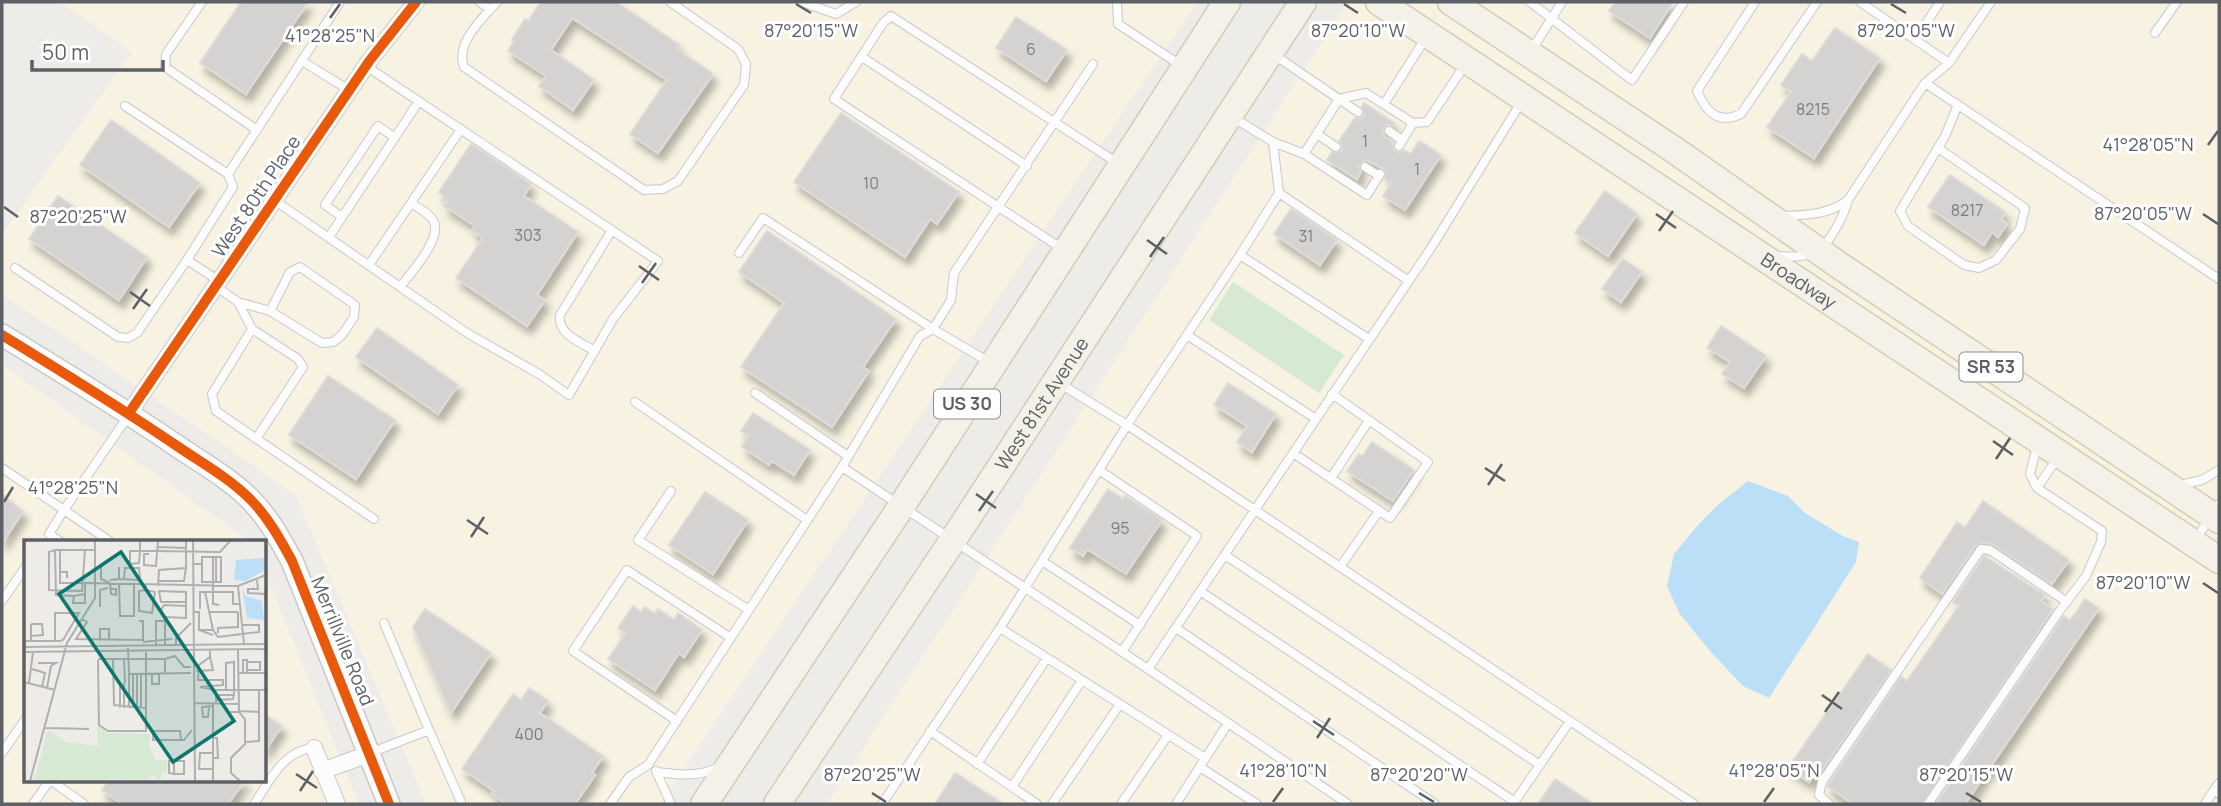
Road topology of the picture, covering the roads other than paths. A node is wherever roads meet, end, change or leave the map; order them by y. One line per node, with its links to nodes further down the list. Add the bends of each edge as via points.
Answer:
1 (202, 2): 50 (lane, via 166,54 165,67)
2 (340, 2): 32 (lane)
3 (480, 2): 24 (lane)
4 (497, 2): 24 (lane)
5 (670, 2): 24 (lane, via 738,48 746,64 744,85 678,181 663,189 644,190 464,67 460,57 466,40)
6 (802, 2): 7 (lane, via 836,14)
7 (856, 2)
8 (1117, 2): 37 (lane, via 1118,24)
9 (1227, 2): 37 (main road, US 30)
10 (1303, 2): 29 (main road, West 81st Avenue / US 30)
11 (1379, 2): 27 (main road, Broadway / SR 53)
12 (1451, 2): 30 (main road, Broadway / SR 53)
13 (1530, 2): 25 (lane)
14 (1562, 2): 25 (lane)
15 (1684, 2): 25 (lane, via 1632,80)
16 (1755, 2): 17 (lane, via 1697,91 1715,115 1730,119 1741,114)
17 (1817, 2)
18 (1860, 2): 23 (lane)
19 (1940, 2): 28 (lane)
20 (1991, 2): 34 (lane)
21 (2177, 2): 26 (lane)
22 (413, 3): 36 (street, West 80th Place)
23 (1874, 6): 28 (lane)
24 (490, 10)
25 (1551, 18): 30 (lane)
26 (2155, 33)
27 (1428, 34): 33 (main road, Broadway / SR 53); 43 (lane)
28 (1915, 40): 34 (lane)
29 (1270, 52): 41 (lane); 47 (main road, West 81st Avenue / US 30)
30 (1529, 54): 68 (main road, Broadway / SR 53)
31 (862, 57): 48 (lane, via 891,16); 59 (lane); 67 (lane, via 834,100)
32 (302, 61): 39 (lane); 50 (lane)
33 (1467, 62): 40 (main road, Broadway / SR 53); 49 (lane, via 1427,122)
34 (1949, 63): 38 (lane)
35 (1093, 64): 48 (lane)
36 (366, 66): 39 (street, West 80th Place); 42 (lane)
37 (1185, 68): 60 (main road, US 30)
38 (1925, 83): 44 (lane); 65 (lane)
39 (349, 90): 64 (street, West 80th Place)
40 (1524, 98): 75 (main road, Broadway / SR 53); 81 (lane)
41 (1339, 99): 43 (lane, via 1366,93); 46 (lane); 53 (lane)
42 (419, 101): 51 (lane); 54 (lane)
43 (1384, 104): 49 (lane)
44 (1958, 105): 57 (lane); 80 (lane)
45 (125, 106): 62 (lane)
46 (1359, 112)
47 (1230, 115): 55 (lane); 93 (main road, West 81st Avenue / US 30)
48 (1055, 122): 59 (lane); 60 (lane)
49 (1413, 123): 52 (lane, via 1400,143)
50 (257, 130): 62 (lane)
51 (461, 130): 66 (lane); 70 (lane)
52 (1389, 131)
53 (1317, 134): 56 (lane); 58 (lane)
54 (394, 138): 69 (lane); 69 (lane, via 378,126 325,205)
55 (1273, 142): 58 (lane); 63 (lane)
56 (1336, 147)
57 (1938, 148): 57 (lane, via 1900,211 1908,226 1964,265 1979,268 1996,260 2020,229 2025,208)
58 (1304, 155): 61 (lane, via 1367,195 1380,175)
59 (1027, 166): 67 (lane)
60 (1121, 166): 72 (main road, US 30)
61 (1365, 167)
62 (228, 174): 77 (lane, via 233,187)
63 (1279, 194): 76 (lane); 81 (lane)
64 (274, 200): 71 (lane); 82 (street, West 80th Place)
65 (1848, 200): 68 (lane, via 1821,213); 73 (lane, via 1844,215)
66 (411, 203): 78 (lane); 83 (lane, via 433,219 437,229 431,245)
67 (1000, 206): 72 (lane); 87 (lane, via 954,273 951,300)
68 (1769, 216): 73 (main road, Broadway / SR 53)
69 (342, 217): 71 (lane)
70 (612, 230): 91 (lane, via 560,315 561,329); 91 (lane, via 658,261 613,319)
71 (330, 237): 78 (lane)
72 (1066, 251): 92 (main road, US 30)
73 (1819, 251): 75 (lane, via 1787,257); 110 (main road, Broadway / SR 53)
74 (739, 253): 87 (lane, via 763,218)
75 (1760, 254): 102 (main road, Broadway / SR 53)
76 (1240, 255): 89 (lane); 90 (lane)
77 (187, 260): 79 (lane, via 128,338 118,337); 82 (lane)
78 (369, 265): 83 (lane)
79 (15, 268)
80 (2219, 279)
81 (1409, 281): 90 (lane)
82 (217, 284): 84 (lane); 97 (street, West 80th Place)
83 (400, 287): 91 (lane, via 569,395)
84 (238, 302): 85 (lane); 86 (lane)
85 (270, 311): 85 (lane, via 322,343 342,335 354,317 355,305 299,267 290,272)
86 (252, 329): 101 (lane, via 212,394 216,411); 101 (lane, via 303,367)
87 (933, 329): 92 (lane); 104 (lane, via 920,336)
88 (2, 335): 97 (street, Merrillville Road)
89 (1187, 335): 98 (lane); 100 (lane)
90 (1369, 340): 95 (lane)
91 (595, 351)
92 (993, 365): 113 (main road, US 30)
93 (1056, 382): 100 (lane); 124 (main road, West 81st Avenue / US 30)
94 (755, 393): 104 (lane)
95 (1332, 394): 98 (lane); 99 (lane)
96 (635, 402): 119 (lane)
97 (129, 413): 114 (lane); 154 (street, Merrillville Road, via 250,499 275,529)
98 (1316, 419): 103 (lane)
99 (1368, 422): 109 (lane); 116 (lane, via 1428,462 1390,518)
100 (1127, 425): 107 (lane); 115 (lane)
101 (256, 439): 118 (lane)
102 (2050, 447): 111 (lane); 111 (lane, via 2030,474); 125 (main road, Broadway / SR 53)
103 (1293, 453): 109 (lane); 115 (lane)
104 (848, 456): 105 (lane)
105 (842, 467): 113 (lane); 119 (lane)
106 (2, 468): 114 (lane)
107 (1099, 470): 127 (lane); 136 (lane, via 1197,536)
108 (2219, 470): 110 (lane, via 2192,483)
109 (1331, 478): 116 (lane)
110 (2164, 483): 117 (main road, Broadway / SR 53)
111 (2037, 488): 133 (lane, via 2102,531 2086,576)
112 (671, 491): 134 (lane, via 638,540)
113 (901, 507): 124 (lane); 156 (main road, US 30)
114 (64, 510): 120 (lane); 123 (lane)
115 (1255, 510): 126 (lane); 128 (lane)
116 (1379, 511): 128 (lane)
117 (2217, 513): 125 (lane)
118 (374, 519)
119 (807, 520): 134 (lane)
120 (49, 534): 121 (lane); 122 (lane)
121 (44, 540)
122 (58, 540)
123 (108, 540)
124 (953, 540): 130 (lane); 177 (main road, West 81st Avenue / US 30)
125 (2210, 551)
126 (1225, 555): 131 (lane); 159 (lane)
127 (1042, 561): 130 (lane); 136 (lane)
128 (1340, 567): 147 (lane)
129 (24, 569): 132 (lane)
130 (1025, 588): 137 (lane); 140 (lane)
131 (1200, 591): 138 (lane); 167 (lane)
132 (2, 601)
133 (2067, 602): 187 (lane, via 1990,550 1981,549 1822,782 1819,795); 188 (lane)
134 (750, 610): 139 (lane)
135 (384, 623): 149 (lane)
136 (1140, 625): 140 (lane)
137 (1000, 628): 141 (lane); 150 (lane)
138 (1176, 628): 142 (lane); 185 (lane)
139 (731, 638): 146 (lane); 146 (lane, via 627,570 573,651)
140 (1122, 652): 142 (lane)
141 (1047, 658): 143 (lane); 157 (lane)
142 (1148, 669): 148 (lane)
143 (1082, 681): 144 (lane); 165 (lane)
144 (1119, 704): 151 (lane); 180 (lane)
145 (24, 721): 153 (lane)
146 (677, 721): 158 (lane)
147 (1570, 721): 159 (lane); 186 (lane)
148 (1228, 723): 155 (lane); 184 (lane)
149 (429, 730): 154 (lane); 173 (lane)
150 (930, 731): 157 (lane); 178 (lane)
151 (1168, 735): 155 (lane); 181 (lane)
152 (314, 748): 161 (street); 170 (lane, via 301,749 286,759)
153 (2, 753)
154 (369, 754): 161 (street); 172 (street, Merrillville Road)
155 (1205, 758): 160 (lane)
156 (733, 761): 162 (lane, via 705,774); 176 (main road, US 30)
157 (978, 764): 165 (lane)
158 (648, 765): 162 (lane); 174 (lane, via 629,777)
159 (1540, 765): 167 (lane)
160 (1200, 767): 182 (lane); 183 (lane)
161 (323, 771): 171 (street)
162 (657, 772): 175 (lane)
163 (49, 782): 168 (lane)
164 (53, 782): 169 (lane)
165 (1012, 787): 179 (lane)
166 (2217, 789): 189 (lane)
167 (1514, 803)
168 (33, 804)
169 (84, 804)
170 (254, 804)
171 (337, 804)
172 (389, 804)
173 (462, 804)
174 (610, 804)
175 (671, 804)
176 (704, 804)
177 (777, 804)
178 (882, 804)
179 (1037, 804)
180 (1052, 804)
181 (1121, 804)
182 (1176, 804)
183 (1257, 804)
184 (1348, 804)
185 (1435, 804)
186 (1694, 804)
187 (1829, 804)
188 (1928, 804)
189 (2205, 804)

